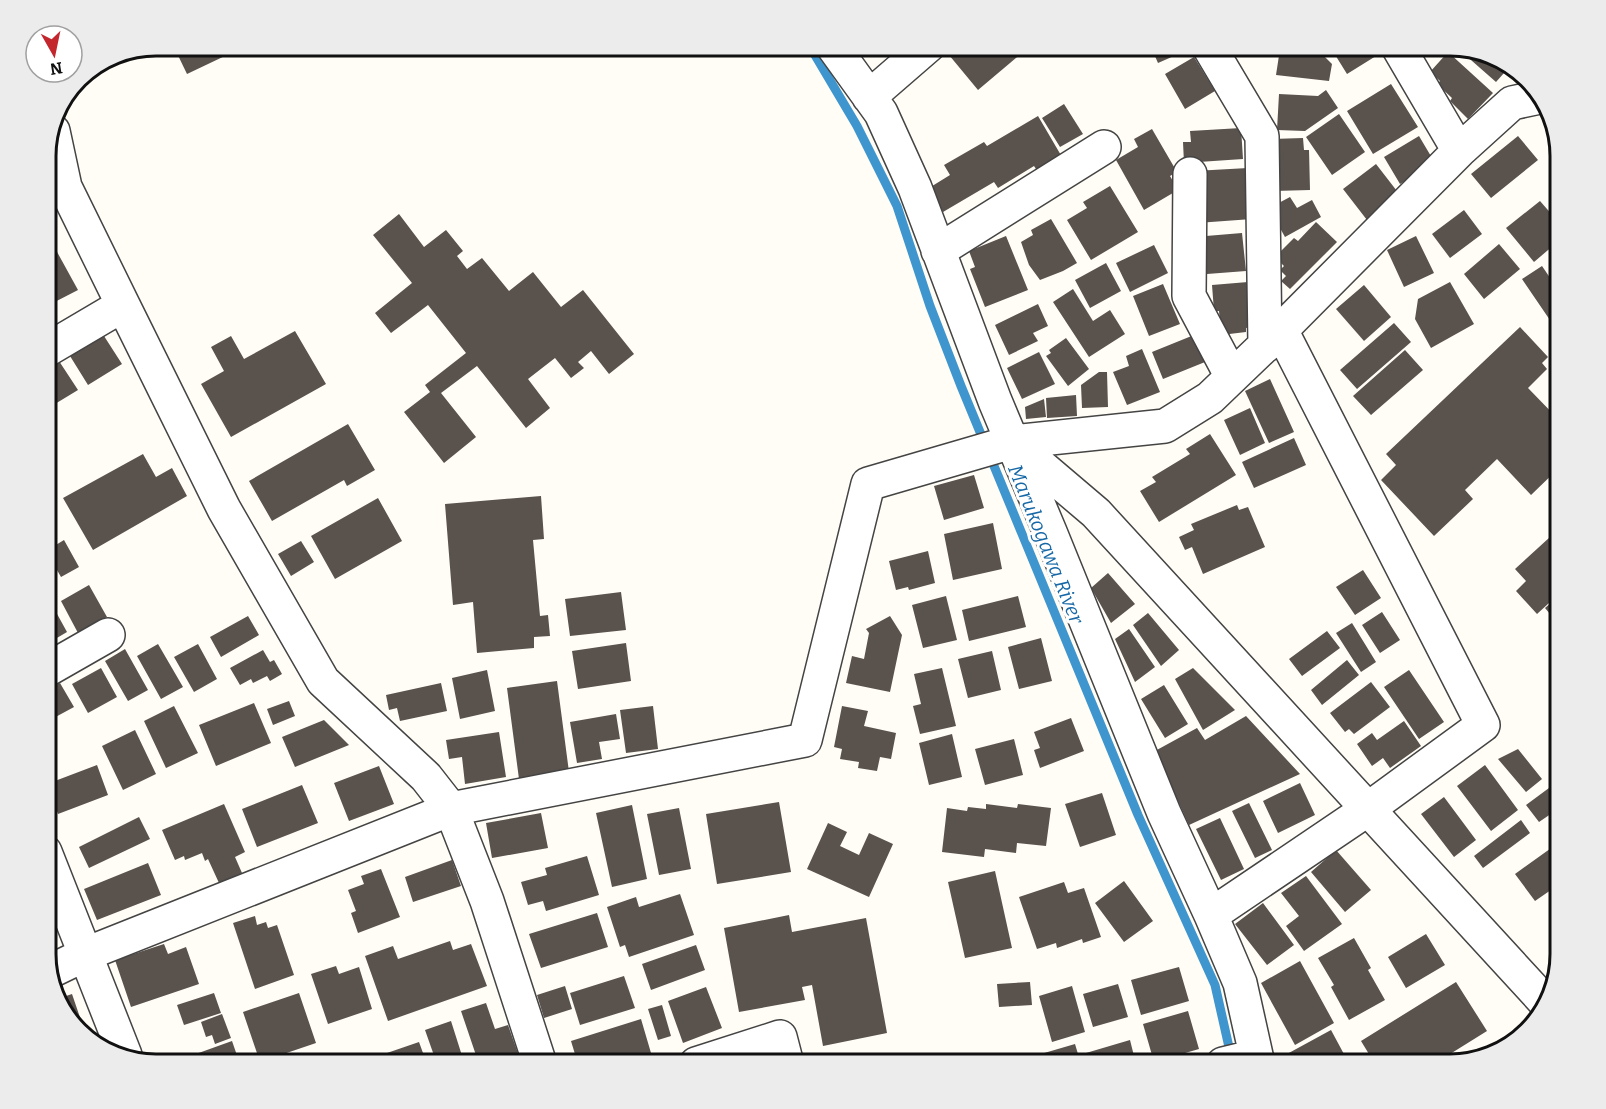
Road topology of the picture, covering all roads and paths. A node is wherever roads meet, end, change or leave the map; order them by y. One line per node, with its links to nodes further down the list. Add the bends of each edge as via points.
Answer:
1 (840, 56): 5 (street)
2 (916, 56): 5 (street)
3 (1214, 56): 13 (street, via 1262,136)
4 (1403, 56): 8 (street)
5 (868, 97): 11 (street, via 880,113 915,188)
6 (1535, 102): 8 (street, via 1512,103)
7 (1104, 147): 11 (street)
8 (1459, 151): 13 (street)
9 (1190, 174): 15 (street, via 1189,296)
10 (56, 195): 12 (street)
11 (938, 251): 16 (street)
12 (123, 305): 14 (street); 19 (street, via 224,509 323,681 426,777)
13 (1273, 338): 15 (street); 20 (street, via 1483,725)
14 (56, 345)
15 (1232, 377): 16 (street, via 1210,398 1165,426)
16 (1012, 442): 19 (street, via 868,484 805,740); 20 (street, via 1096,513); 22 (street, via 1164,813)
17 (108, 635): 18 (street)
18 (56, 665)
19 (451, 809): 23 (street); 27 (street, via 487,901)
20 (1368, 809): 22 (street); 25 (street)
21 (56, 879): 23 (street)
22 (1211, 915): 30 (street, via 1240,983)
23 (86, 954): 24 (street); 26 (street)
24 (57, 968)
25 (1540, 997)
26 (122, 1048)
27 (537, 1054)
28 (726, 1054): 29 (street, via 780,1036)
29 (784, 1054)
30 (1246, 1054)

